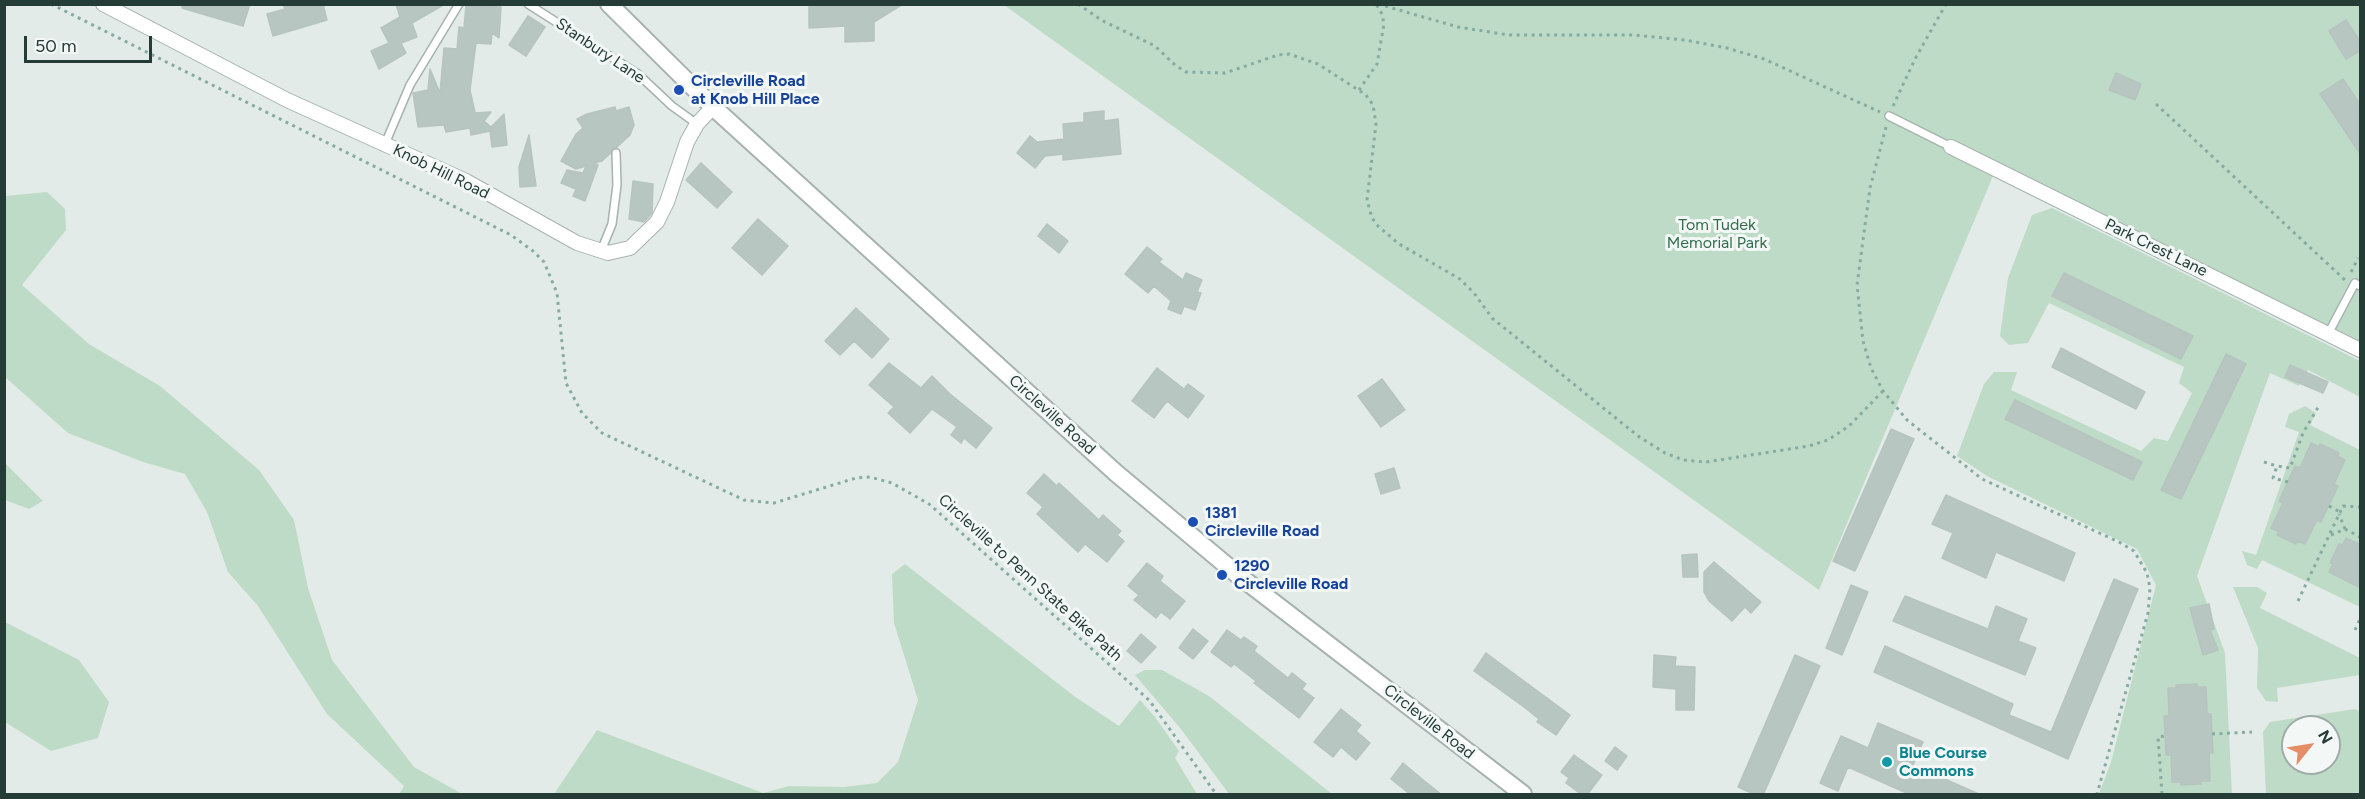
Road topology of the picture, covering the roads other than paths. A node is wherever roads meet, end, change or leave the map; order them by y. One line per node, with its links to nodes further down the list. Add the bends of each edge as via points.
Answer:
1 (103, 4): 8 (street, Knob Hill Road, via 287,100)
2 (459, 4): 8 (lane, via 410,85)
3 (528, 4): 7 (lane, Stanbury Lane, via 638,74)
4 (609, 4): 5 (street, Circleville Road)
5 (713, 107): 7 (street, Knob Hill Road); 15 (street, Circleville Road, via 1116,473)
6 (1889, 116): 9 (lane)
7 (697, 124): 11 (street, Knob Hill Road, via 657,222 630,248 615,253)
8 (385, 144): 11 (street, Knob Hill Road, via 466,181 577,243)
9 (1951, 147): 13 (street, Park Crest Lane)
10 (616, 153): 11 (lane, via 612,225)
11 (601, 251)
12 (2361, 286): 13 (lane, via 2355,283)
13 (2328, 334): 14 (street, Park Crest Lane)
14 (2361, 350)
15 (1523, 795)

